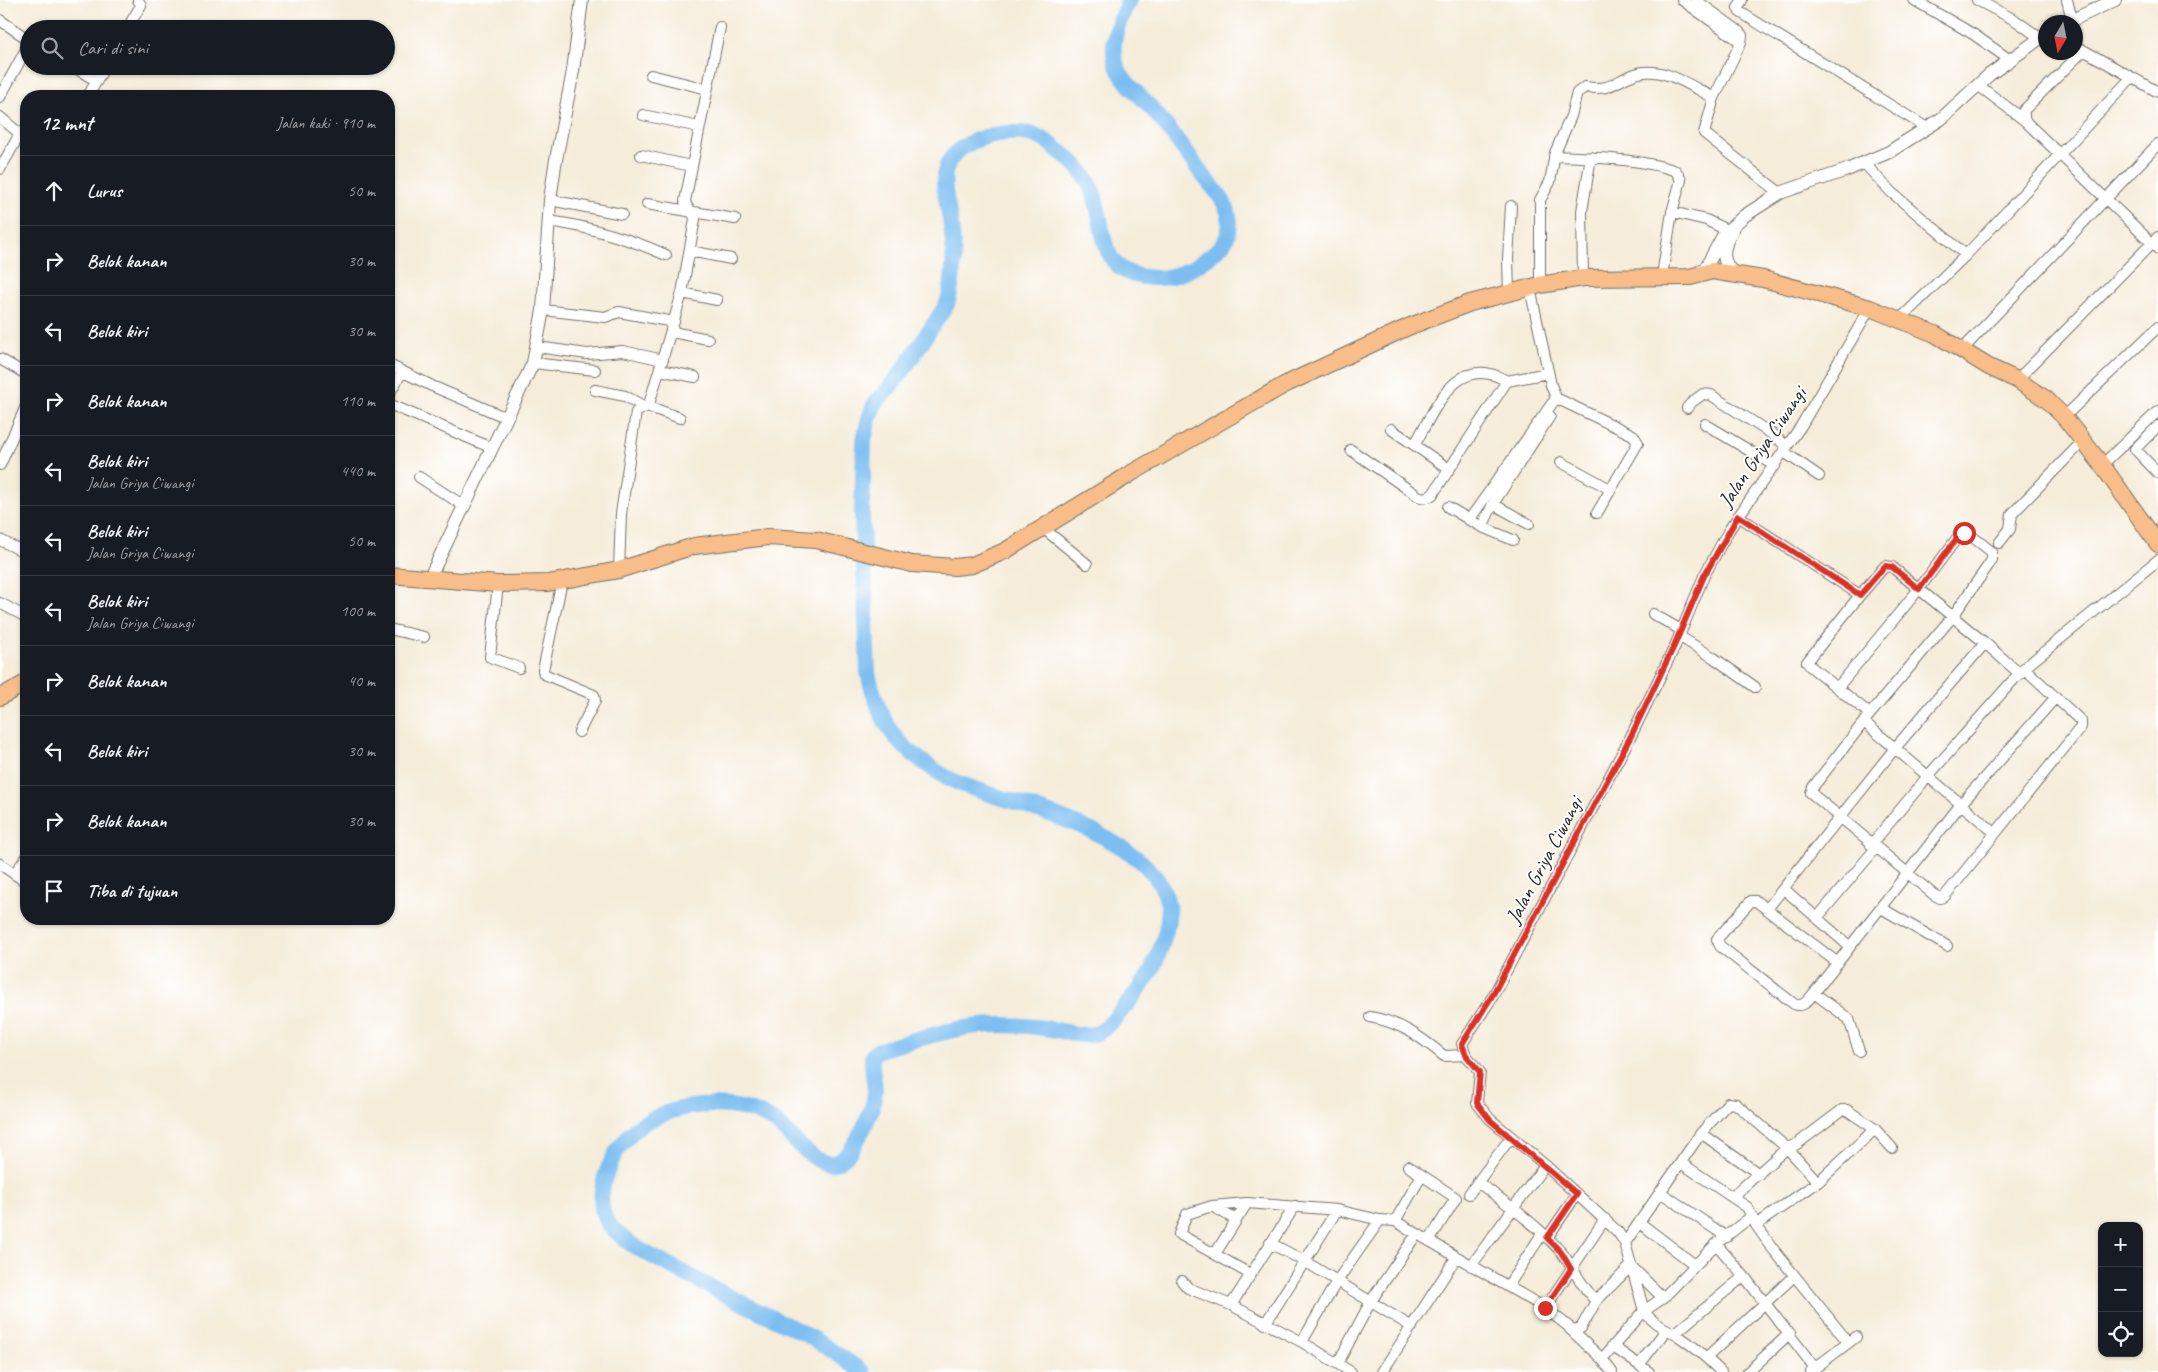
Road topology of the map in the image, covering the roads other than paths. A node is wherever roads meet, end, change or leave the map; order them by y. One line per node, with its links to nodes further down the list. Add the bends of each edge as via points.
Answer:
1 (138, 0): 15 (street, via 141,5)
2 (582, 0): 52 (street)
3 (1682, 0): 20 (street)
4 (1696, 0): 20 (street, via 1736,29 1742,36)
5 (1742, 0): 40 (street, via 1738,8 1740,12)
6 (1914, 0): 23 (street)
7 (1977, 0): 17 (street)
8 (2067, 0): 11 (street)
9 (2073, 0): 12 (street)
10 (2115, 0): 13 (street)
11 (2071, 15)
12 (2072, 15)
13 (2083, 15)
14 (0, 20): 18 (street)
15 (132, 20)
16 (720, 27): 31 (street)
17 (2038, 33)
18 (20, 34)
19 (2038, 40): 23 (street)
20 (1742, 42): 35 (street)
21 (2083, 50): 28 (street)
22 (20, 60): 34 (street)
23 (2010, 60): 30 (street)
24 (2068, 60): 38 (street, via 2024,110)
25 (87, 75): 29 (street)
26 (100, 75): 29 (street)
27 (650, 76): 31 (street)
28 (2131, 78): 33 (street); 46 (street)
29 (97, 81): 32 (street)
30 (1978, 85): 38 (street); 40 (street, via 1950,112)
31 (707, 89): 39 (street)
32 (92, 90)
33 (2158, 92)
34 (0, 97)
35 (1714, 98): 45 (street, via 1654,70 1632,75 1605,88 1582,88 1577,93); 51 (street, via 1704,133)
36 (643, 115): 39 (street)
37 (0, 117): 41 (street)
38 (2024, 120): 46 (street)
39 (699, 127): 49 (street)
40 (1927, 128): 48 (street, via 1889,152)
41 (20, 133)
42 (20, 139): 50 (street)
43 (2158, 144): 53 (street)
44 (641, 155): 49 (street)
45 (1554, 156): 47 (street); 71 (street, via 1550,182 1540,200)
46 (2059, 156): 53 (street); 65 (street)
47 (1590, 157): 57 (street, via 1676,171 1681,180); 70 (street, via 1582,211)
48 (1864, 163): 51 (street); 65 (street, via 1898,198)
49 (691, 166): 56 (street, via 685,201)
50 (0, 169)
51 (1780, 193): 61 (street, via 1738,220)
52 (550, 200): 58 (street); 60 (street)
53 (2105, 200): 62 (street); 82 (street)
54 (647, 204): 56 (street)
55 (1511, 206): 73 (street)
56 (692, 212): 59 (street); 63 (street, via 695,223)
57 (1672, 212): 61 (street, via 1706,220); 67 (street)
58 (622, 214)
59 (735, 219)
60 (549, 221): 64 (street, via 628,239); 76 (street)
61 (1729, 231): 68 (street, via 1725,264); 69 (street, via 1717,244 1706,267)
62 (2156, 243): 92 (street)
63 (690, 251): 66 (street); 72 (street)
64 (666, 255)
65 (1966, 255): 77 (street)
66 (731, 259)
67 (1662, 276): 69 (main road); 70 (main road)
68 (1738, 276): 69 (main road, via 1712,271); 75 (main road, via 1763,279)
69 (1690, 277)
70 (1583, 278): 71 (main road)
71 (1535, 287): 73 (main road); 90 (street)
72 (682, 293): 74 (street); 78 (street)
73 (1509, 293): 130 (main road, via 1470,303 1415,324 1315,370 1219,422)
74 (718, 300)
75 (1870, 308): 77 (main road); 111 (street, Jalan Griya Ciwangi)
76 (543, 310): 78 (street, via 605,317 619,312); 81 (street)
77 (1900, 320): 82 (main road, via 1935,334)
78 (673, 327): 80 (street); 85 (street)
79 (2158, 327): 101 (street)
80 (708, 339)
81 (537, 347): 84 (street); 85 (street, via 587,354 623,351)
82 (1962, 350): 92 (main road)
83 (0, 359): 88 (street)
84 (533, 363): 87 (street); 102 (street)
85 (662, 365): 91 (street); 97 (street)
86 (395, 368): 89 (street)
87 (595, 370)
88 (20, 371)
89 (402, 372): 94 (street); 102 (street)
90 (1548, 373): 93 (street); 96 (street)
91 (695, 377)
92 (2018, 380): 101 (main road, via 2046,399)
93 (1507, 381): 109 (street, via 1483,372 1458,379 1446,392); 117 (street)
94 (395, 384)
95 (595, 390): 97 (street, via 625,396)
96 (1558, 399): 121 (street, via 1636,437 1638,442); 122 (street); 127 (street)
97 (646, 406): 103 (street); 138 (street, via 636,412 627,464)
98 (395, 407): 110 (street)
99 (1687, 408): 111 (street, via 1704,394 1711,395 1775,436)
100 (2158, 411): 115 (street)
101 (2064, 417): 108 (main road)
102 (507, 418): 110 (street)
103 (680, 418)
104 (20, 419): 114 (street)
105 (1705, 424): 116 (street)
106 (2158, 426): 118 (street, via 2134,450)
107 (1391, 428): 109 (street)
108 (2083, 441): 115 (main road); 133 (street, via 2012,514 2010,529)
109 (1416, 444): 117 (street)
110 (492, 448): 123 (street)
111 (1786, 449): 116 (street, Jalan Griya Ciwangi); 119 (street)
112 (1351, 450): 117 (street, via 1423,498 1433,494)
113 (1561, 462): 121 (street)
114 (0, 464)
115 (2102, 465): 134 (main road)
116 (1775, 466): 126 (street, Jalan Griya Ciwangi)
117 (1449, 469)
118 (2158, 474)
119 (1819, 476)
120 (419, 477): 123 (street)
121 (1610, 489): 125 (street)
122 (1493, 504): 128 (street); 129 (street)
123 (464, 506): 140 (street)
124 (1448, 507): 127 (street)
125 (1597, 513)
126 (1738, 516): 144 (street); 150 (street, Jalan Griya Ciwangi, via 1704,576)
127 (1468, 520): 129 (street)
128 (1529, 524)
129 (1482, 527): 132 (street)
130 (1043, 528): 137 (street); 138 (main road, via 1004,551 972,565 955,567 912,564 816,540 768,537 694,546)
131 (0, 540): 135 (street)
132 (1513, 540)
133 (1999, 543)
134 (2158, 544)
135 (20, 550)
136 (2158, 560): 154 (street)
137 (1087, 564)
138 (619, 570): 141 (main road)
139 (395, 576): 140 (main road)
140 (429, 579): 142 (main road)
141 (562, 581): 142 (main road); 161 (street, via 543,670 544,674 594,695 595,701)
142 (498, 584): 153 (street, via 490,657)
143 (1919, 589): 144 (street, via 1892,567 1885,566); 148 (street); 148 (street, via 1960,534 1969,534 1992,552 1992,560); 157 (street)
144 (1860, 595): 157 (street, via 1808,660 1810,666)
145 (0, 603): 146 (street)
146 (20, 614)
147 (1653, 614): 150 (street)
148 (1953, 616): 152 (street); 160 (street)
149 (395, 630): 151 (street)
150 (1680, 633): 156 (street); 183 (street, Jalan Griya Ciwangi, via 1560,872 1463,1042)
151 (424, 637)
152 (1986, 643): 154 (street); 162 (street)
153 (519, 668)
154 (2022, 671): 158 (street); 163 (street)
155 (20, 686): 159 (main road)
156 (1755, 687)
157 (1838, 687): 160 (street)
158 (2056, 696): 164 (street); 166 (street, via 2081,721 2081,728)
159 (0, 697)
160 (1867, 718): 162 (street); 165 (street, via 1811,791 1813,797)
161 (580, 732)
162 (1895, 748): 163 (street); 165 (street)
163 (1928, 776): 164 (street); 167 (street)
164 (1962, 804): 166 (street); 171 (street)
165 (1840, 818): 167 (street); 173 (street)
166 (1995, 833): 171 (street, via 1945,896 1934,896)
167 (1873, 846): 171 (street); 176 (street)
168 (0, 864): 170 (street)
169 (20, 866): 170 (street)
170 (14, 874): 172 (street)
171 (1906, 874): 174 (street)
172 (20, 878)
173 (1784, 889): 175 (street); 176 (street)
174 (1881, 908): 177 (street); 178 (street)
175 (1767, 909): 179 (street); 180 (street, via 1756,900 1751,901 1717,939 1718,945 1794,1004 1804,1004)
176 (1817, 918): 178 (street)
177 (1947, 946)
178 (1850, 947): 179 (street)
179 (1838, 962): 180 (street)
180 (1814, 993): 182 (street, via 1849,1019)
181 (1370, 1017): 183 (street, via 1406,1028 1444,1056)
182 (1859, 1051)
183 (1466, 1055): 186 (street, via 1480,1072 1477,1103 1490,1120)
184 (1875, 1129): 187 (street, via 1842,1110); 188 (street); 194 (street)
185 (1701, 1132): 187 (street, via 1726,1105 1732,1103); 189 (street); 192 (street)
186 (1511, 1137): 190 (street); 195 (street)
187 (1787, 1148): 192 (street); 194 (street)
188 (1892, 1148)
189 (1681, 1163): 196 (street); 199 (street)
190 (1545, 1165): 198 (street); 203 (street)
191 (1408, 1166): 193 (street)
192 (1759, 1174): 199 (street)
193 (1422, 1175): 209 (street); 214 (street, via 1456,1198)
194 (1818, 1182): 208 (street)
195 (1479, 1183): 197 (street); 203 (street)
196 (1660, 1192): 210 (street); 213 (street)
197 (1470, 1194)
198 (1577, 1194): 205 (street); 212 (street)
199 (1732, 1197): 208 (street, via 1747,1208)
200 (1247, 1203): 201 (street); 202 (street); 206 (street)
201 (1212, 1206): 206 (street); 218 (street, via 1187,1214 1179,1234)
202 (1294, 1206): 204 (street); 215 (street)
203 (1512, 1208): 212 (street); 222 (street)
204 (1337, 1210): 207 (street); 220 (street)
205 (1605, 1219): 216 (street); 224 (street)
206 (1236, 1220): 218 (street)
207 (1380, 1220): 209 (street); 229 (street)
208 (1754, 1220): 213 (street); 227 (street)
209 (1395, 1221): 211 (street)
210 (1640, 1223): 216 (street); 221 (street)
211 (1416, 1235): 214 (street); 233 (street)
212 (1544, 1236): 224 (street, via 1561,1252); 230 (street)
213 (1727, 1237): 217 (street)
214 (1429, 1242): 219 (street)
215 (1270, 1243): 220 (street); 225 (street)
216 (1625, 1243): 223 (street)
217 (1716, 1244): 221 (street); 226 (street)
218 (1215, 1254): 225 (street)
219 (1456, 1258): 222 (street); 239 (street)
220 (1306, 1262): 229 (street); 238 (street)
221 (1695, 1265): 231 (street)
222 (1471, 1266): 230 (street)
223 (1631, 1266): 231 (street); 232 (street); 237 (street)
224 (1571, 1269): 232 (street); 236 (street)
225 (1250, 1274): 235 (street)
226 (1744, 1276): 234 (street); 241 (street)
227 (1793, 1277): 234 (street); 249 (street, via 1852,1339)
228 (1182, 1281): 235 (street, via 1188,1288)
229 (1337, 1281): 233 (street); 243 (street)
230 (1508, 1286): 236 (street)
231 (1663, 1298): 237 (street)
232 (1596, 1300): 240 (street, via 1581,1328)
233 (1371, 1301): 239 (street); 247 (street)
234 (1765, 1303): 242 (street); 245 (street)
235 (1231, 1305): 238 (street)
236 (1545, 1308): 240 (street)
237 (1644, 1311): 241 (street, via 1650,1320); 244 (street)
238 (1265, 1324): 243 (street)
239 (1412, 1327): 251 (street)
240 (1570, 1329): 246 (street)
241 (1670, 1332): 245 (street); 248 (street)
242 (1790, 1333): 249 (street); 255 (street)
243 (1302, 1342): 247 (street)
244 (1612, 1346): 246 (street); 248 (street)
245 (1707, 1357): 254 (street)
246 (1602, 1359): 252 (street)
247 (1338, 1363): 250 (street)
248 (1639, 1365): 253 (street)
249 (1813, 1370)
250 (1351, 1372)
251 (1382, 1372)
252 (1612, 1372)
253 (1649, 1372)
254 (1721, 1372)
255 (1748, 1372)

